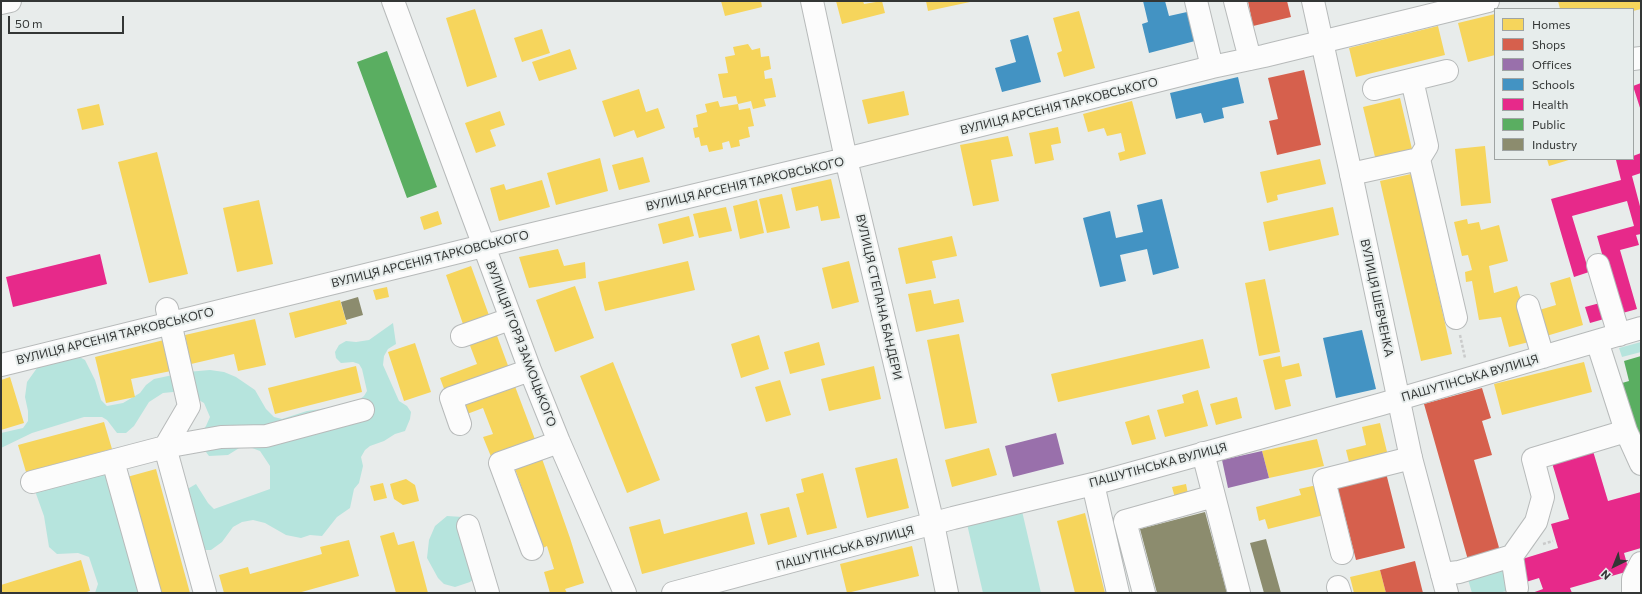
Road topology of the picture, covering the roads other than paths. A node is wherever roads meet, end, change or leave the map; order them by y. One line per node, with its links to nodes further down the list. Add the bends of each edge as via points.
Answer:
1 (10, 1): 8 (street)
2 (393, 1): 18 (street, ВУЛИЦЯ ІГОРЯ ЗАМОЦЬКОГО)
3 (812, 1): 15 (street, ВУЛИЦЯ СТЕПАНА БАНДЕРИ)
4 (1196, 1): 11 (street)
5 (1235, 1): 10 (street)
6 (1313, 1): 9 (street, ВУЛИЦЯ ШЕВЧЕНКА)
7 (1488, 1): 9 (street, ВУЛИЦЯ АРСЕНІЯ ТАРКОВСЬКОГО)
8 (1, 3)
9 (1322, 40): 10 (street, ВУЛИЦЯ АРСЕНІЯ ТАРКОВСЬКОГО); 17 (street, ВУЛИЦЯ ШЕВЧЕНКА)
10 (1250, 59): 11 (street, ВУЛИЦЯ АРСЕНІЯ ТАРКОВСЬКОГО)
11 (1212, 67): 15 (street, ВУЛИЦЯ АРСЕНІЯ ТАРКОВСЬКОГО)
12 (1447, 71): 13 (street)
13 (1412, 80): 14 (street); 16 (street, via 1427,146)
14 (1374, 90)
15 (846, 159): 18 (street, ВУЛИЦЯ АРСЕНІЯ ТАРКОВСЬКОГО); 44 (street, ВУЛИЦЯ СТЕПАНА БАНДЕРИ)
16 (1419, 159): 17 (street); 22 (street)
17 (1351, 174): 31 (street, ВУЛИЦЯ ШЕВЧЕНКА)
18 (483, 246): 21 (street, ВУЛИЦЯ АРСЕНІЯ ТАРКОВСЬКОГО); 23 (street, ВУЛИЦЯ ІГОРЯ ЗАМОЦЬКОГО)
19 (1598, 265): 25 (street)
20 (1528, 306): 28 (street)
21 (168, 316): 29 (street, ВУЛИЦЯ АРСЕНІЯ ТАРКОВСЬКОГО); 36 (street, via 189,406)
22 (1456, 318)
23 (510, 319): 26 (street); 30 (street, ВУЛИЦЯ ІГОРЯ ЗАМОЦЬКОГО)
24 (1641, 328): 25 (street, ПАШУТІНСЬКА ВУЛИЦЯ)
25 (1619, 334): 27 (street, ПАШУТІНСЬКА ВУЛИЦЯ)
26 (462, 336)
27 (1597, 341): 28 (street, ПАШУТІНСЬКА ВУЛИЦЯ); 34 (street)
28 (1543, 358): 31 (street, ПАШУТІНСЬКА ВУЛИЦЯ)
29 (1, 365)
30 (530, 370): 33 (street, via 451,398); 35 (street, ВУЛИЦЯ ІГОРЯ ЗАМОЦЬКОГО)
31 (1398, 398): 37 (street, ПАШУТІНСЬКА ВУЛИЦЯ); 38 (street, ВУЛИЦЯ ШЕВЧЕНКА)
32 (363, 410): 36 (street, via 266,436 221,437)
33 (460, 424)
34 (1626, 431): 40 (street); 48 (street, via 1533,459 1543,497 1536,522)
35 (559, 442): 46 (street, via 500,463); 55 (street, ВУЛИЦЯ ІГОРЯ ЗАМОЦЬКОГО)
36 (165, 447): 39 (street); 53 (street)
37 (1203, 453): 42 (street, ПАШУТІНСЬКА ВУЛИЦЯ); 43 (street)
38 (1411, 458): 47 (street, via 1324,480); 50 (street, ВУЛИЦЯ ШЕВЧЕНКА)
39 (114, 461): 41 (street); 52 (street)
40 (1641, 464)
41 (32, 482)
42 (1093, 484): 44 (street, ПАШУТІНСЬКА ВУЛИЦЯ); 58 (street)
43 (1214, 496): 59 (street, via 1124,520); 60 (street)
44 (933, 524): 56 (street, ПАШУТІНСЬКА ВУЛИЦЯ); 57 (street, ВУЛИЦЯ СТЕПАНА БАНДЕРИ)
45 (468, 526): 54 (street)
46 (532, 549)
47 (1342, 553)
48 (1512, 556): 50 (street, via 1459,572); 51 (street)
49 (1641, 564): 61 (street, via 1633,579)
50 (1445, 584)
51 (1517, 588)
52 (150, 593)
53 (205, 593)
54 (488, 593)
55 (625, 593)
56 (673, 593)
57 (947, 593)
58 (1118, 593)
59 (1144, 593)
60 (1239, 593)
61 (1633, 593)

